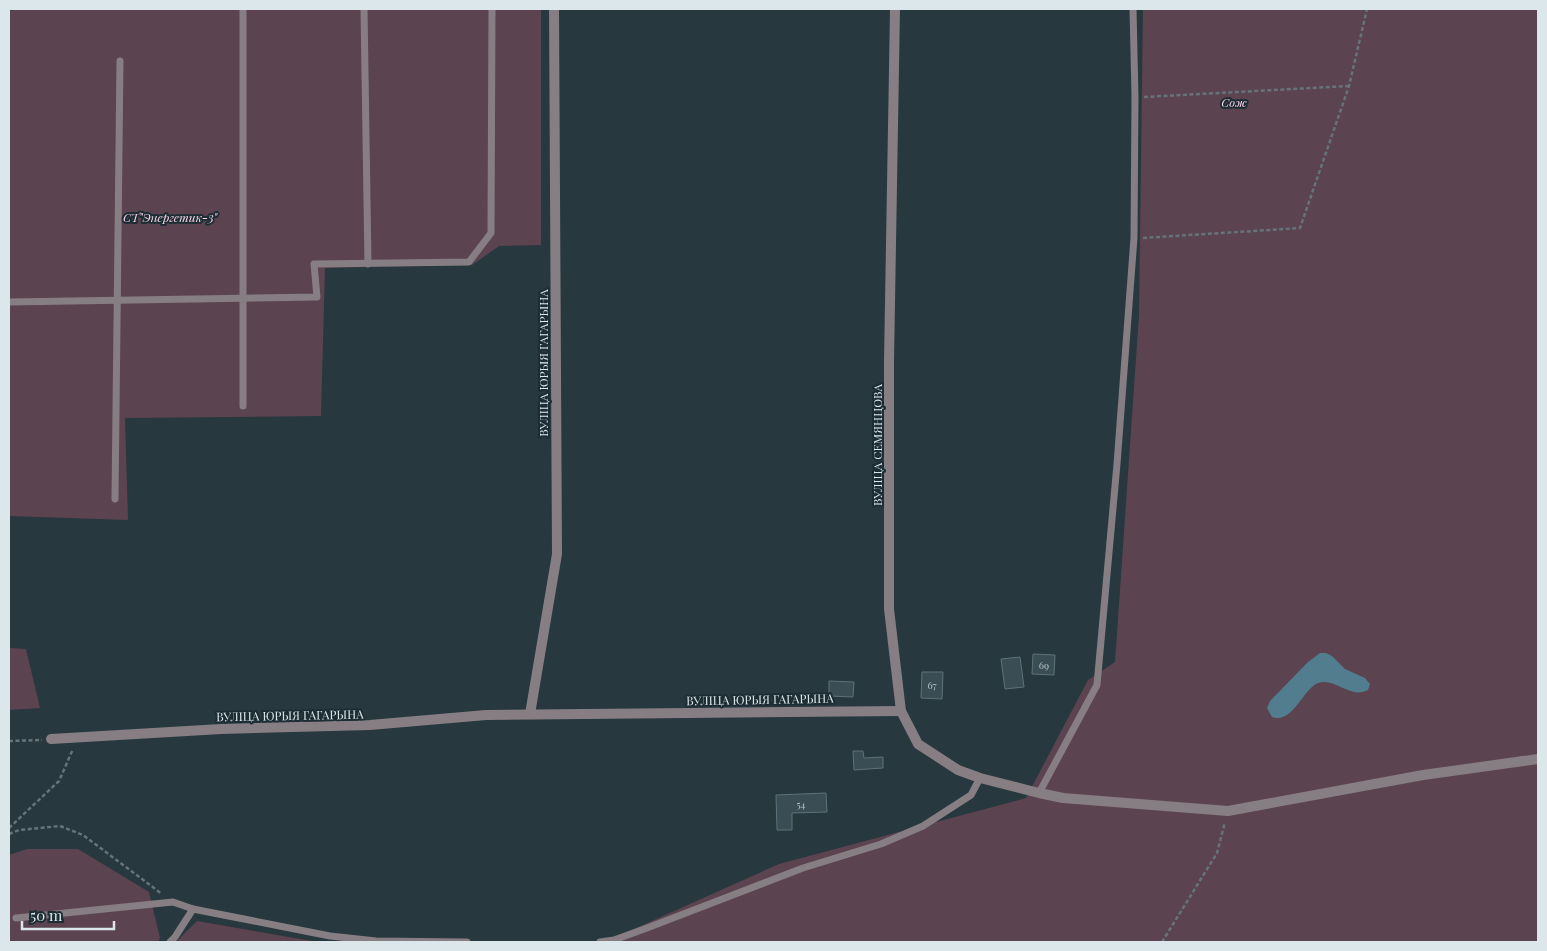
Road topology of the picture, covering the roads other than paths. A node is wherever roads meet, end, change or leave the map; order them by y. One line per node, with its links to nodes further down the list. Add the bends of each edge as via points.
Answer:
1 (243, 9): 9 (lane)
2 (364, 9): 8 (lane)
3 (492, 9): 8 (lane, via 491,233 469,262)
4 (554, 9): 15 (street, ВУЛІЦА ЮРЫЯ ГАГАРЫНА, via 557,554)
5 (895, 9): 14 (street, ВУЛІЦА СЕМЯНЦОВА, via 889,609)
6 (1133, 9): 19 (lane, via 1134,238 1098,685)
7 (120, 61): 10 (lane)
8 (368, 264): 9 (lane, via 314,264 317,297)
9 (242, 298): 10 (lane); 12 (lane)
10 (117, 300): 11 (lane); 13 (lane)
11 (9, 302)
12 (243, 406)
13 (115, 499)
14 (901, 711): 15 (street, ВУЛІЦА ЮРЫЯ ГАГАРЫНА); 18 (street, ВУЛІЦА СЕМЯНЦОВА, via 918,744 958,770)
15 (530, 714): 16 (street, ВУЛІЦА ЮРЫЯ ГАГАРЫНА, via 370,725 221,728)
16 (51, 739)
17 (1538, 759): 19 (street, ВУЛІЦА СЕМЯНЦОВА, via 1423,775 1228,811 1064,798)
18 (980, 778): 19 (street, ВУЛІЦА СЕМЯНЦОВА); 24 (lane, via 971,795 923,826 614,940)
19 (1039, 793)
20 (193, 910): 21 (lane, via 173,902); 22 (lane); 23 (lane, via 330,936)
21 (16, 918)
22 (170, 942)
23 (467, 942)
24 (600, 942)

